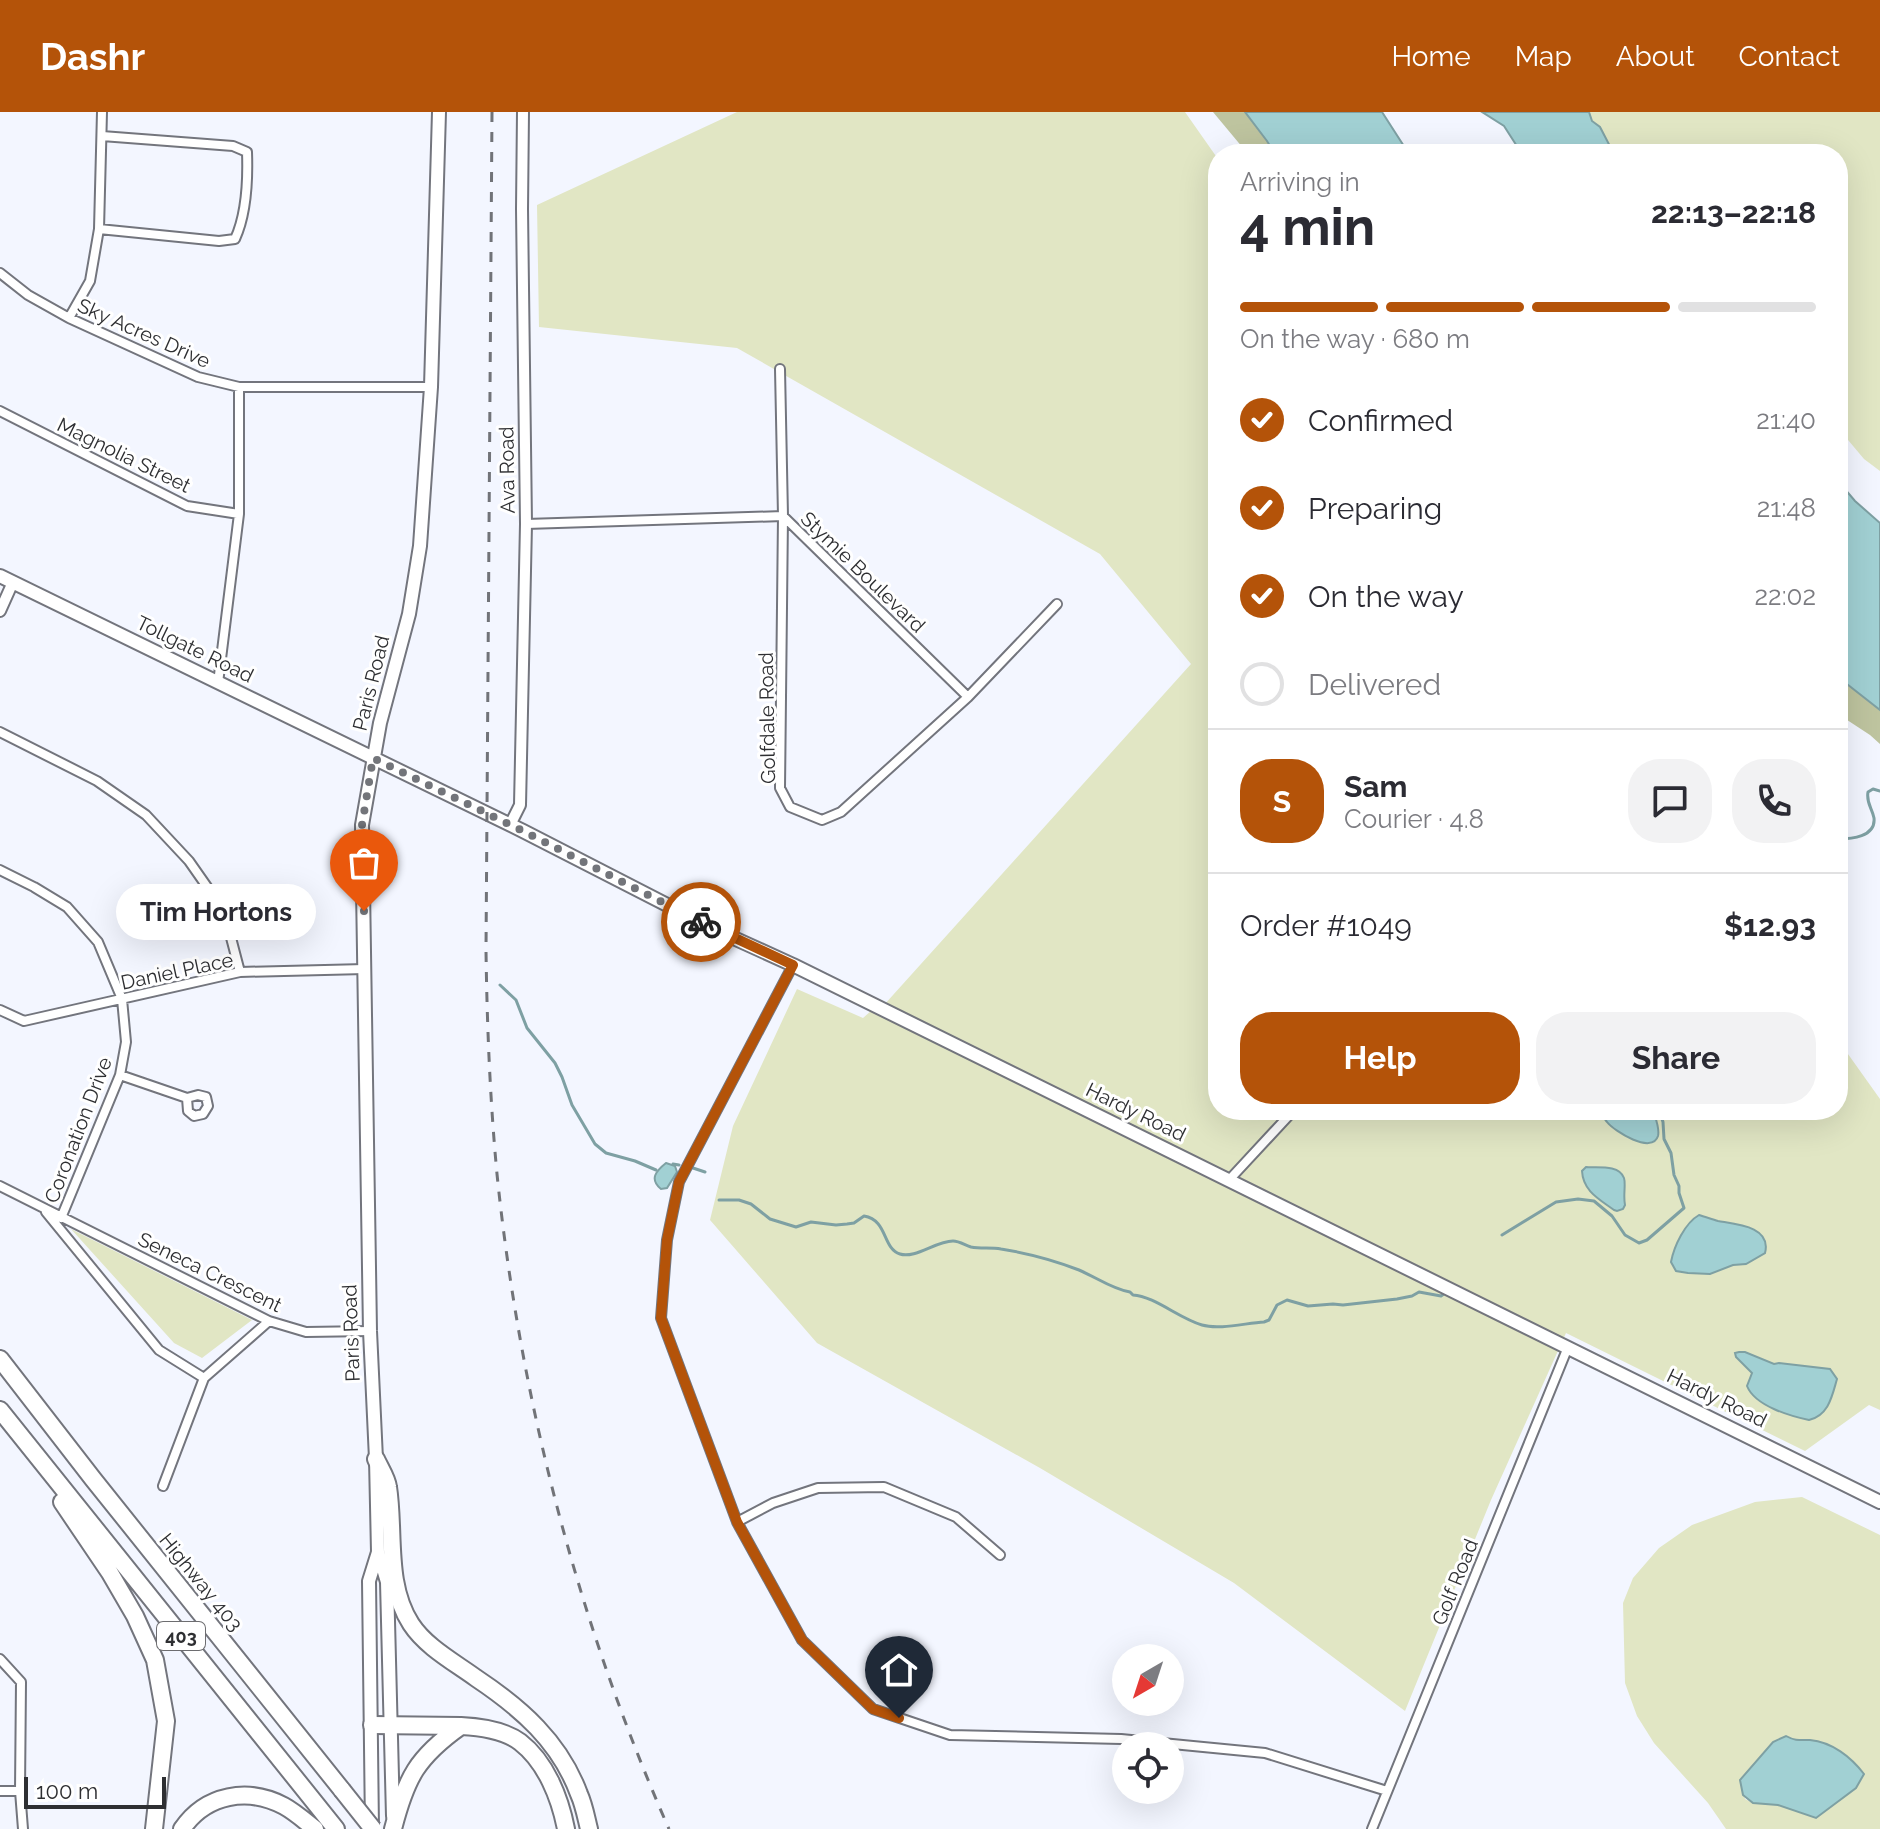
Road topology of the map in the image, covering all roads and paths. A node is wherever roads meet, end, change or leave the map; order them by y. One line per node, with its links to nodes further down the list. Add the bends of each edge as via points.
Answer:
1 (102, 112): 4 (street)
2 (439, 112): 10 (main road, Paris Road)
3 (523, 112): 14 (street, Ava Road)
4 (102, 136): 5 (street); 5 (street, via 233,146 247,152 248,165 242,224 235,239)
5 (99, 229): 7 (street, via 90,281)
6 (0, 273): 7 (street, Sky Acres Drive)
7 (69, 318): 9 (street, Sky Acres Drive, via 198,377)
8 (780, 369): 13 (street, Golfdale Road)
9 (239, 387): 10 (street, Sky Acres Drive); 12 (street)
10 (431, 387): 22 (main road, Paris Road, via 420,546)
11 (0, 411): 12 (street, Magnolia Street, via 187,506)
12 (239, 514): 19 (street)
13 (783, 516): 14 (street, Stymie Boulevard); 20 (street, Stymie Boulevard); 20 (street, Golfdale Road, via 780,788 790,807 822,820 841,812)
14 (526, 524): 23 (street, Ava Road, via 520,805)
15 (0, 576): 16 (main road, Tollgate Road)
16 (13, 582): 18 (street); 19 (main road, Tollgate Road)
17 (1057, 604): 20 (street, Golfdale Road)
18 (0, 611)
19 (218, 683): 22 (main road, Tollgate Road)
20 (968, 697)
21 (0, 732): 27 (street, via 97,781 146,815 189,861 224,911)
22 (373, 758): 23 (main road, Hardy Road); 26 (main road, Paris Road, via 362,825)
23 (510, 825): 25 (main road, Hardy Road)
24 (0, 870): 28 (street, Coronation Drive, via 67,907 98,942)
25 (793, 965): 33 (main road, Hardy Road); 47 (street, via 679,1182 667,1240 661,1318)
26 (365, 969): 27 (street, Daniel Place); 38 (main road, Paris Road)
27 (240, 972): 28 (street, Daniel Place)
28 (122, 999): 29 (street, Daniel Place, via 24,1021); 30 (street, Coronation Drive, via 126,1042)
29 (0, 1010)
30 (120, 1075): 31 (street); 36 (street, Coronation Drive)
31 (187, 1098)
32 (1285, 1120): 33 (street)
33 (1229, 1180): 39 (main road, Hardy Road)
34 (0, 1186): 35 (street, Seneca Crescent)
35 (44, 1209): 36 (street, Seneca Crescent); 41 (street, Seneca Crescent, via 159,1350)
36 (61, 1218): 37 (street, Seneca Crescent)
37 (269, 1321): 38 (street, Seneca Crescent, via 306,1332); 41 (street)
38 (370, 1331): 44 (main road, Paris Road)
39 (1568, 1347): 46 (main road, Hardy Road); 56 (street, Golf Road)
40 (0, 1359): 62 (highway, Highway 403 / 403, bridge)
41 (204, 1378): 45 (street)
42 (0, 1410): 43 (highway, 403)
43 (26, 1443): 58 (highway, via 110,1573 155,1660 166,1721); 61 (highway, 403)
44 (376, 1459): 48 (main road, Paris Road); 65 (highway, via 388,1484 394,1569 410,1623 442,1654 518,1708 550,1742 579,1794)
45 (163, 1486)
46 (1880, 1502)
47 (737, 1522): 49 (street, via 818,1488 884,1487 956,1517); 56 (street, via 802,1640 873,1709 950,1735 1121,1739 1265,1753)
48 (378, 1552): 51 (main road, Paris Road, via 387,1582); 52 (main road, Paris Road, via 369,1581)
49 (1000, 1555)
50 (0, 1659): 55 (street, via 21,1682)
51 (391, 1724): 52 (highway); 53 (highway); 63 (main road, Paris Road)
52 (372, 1725): 62 (main road, Paris Road)
53 (461, 1726): 63 (highway, via 419,1761); 64 (highway, via 494,1730 521,1742 553,1788)
54 (0, 1791): 55 (street)
55 (20, 1791): 57 (street)
56 (1387, 1791): 66 (street, Golf Road)
57 (23, 1829)
58 (154, 1829)
59 (182, 1829): 60 (highway, via 205,1806 241,1795 288,1808)
60 (315, 1829)
61 (336, 1829)
62 (373, 1829)
63 (393, 1829)
64 (566, 1829)
65 (589, 1829)
66 (1372, 1829)

